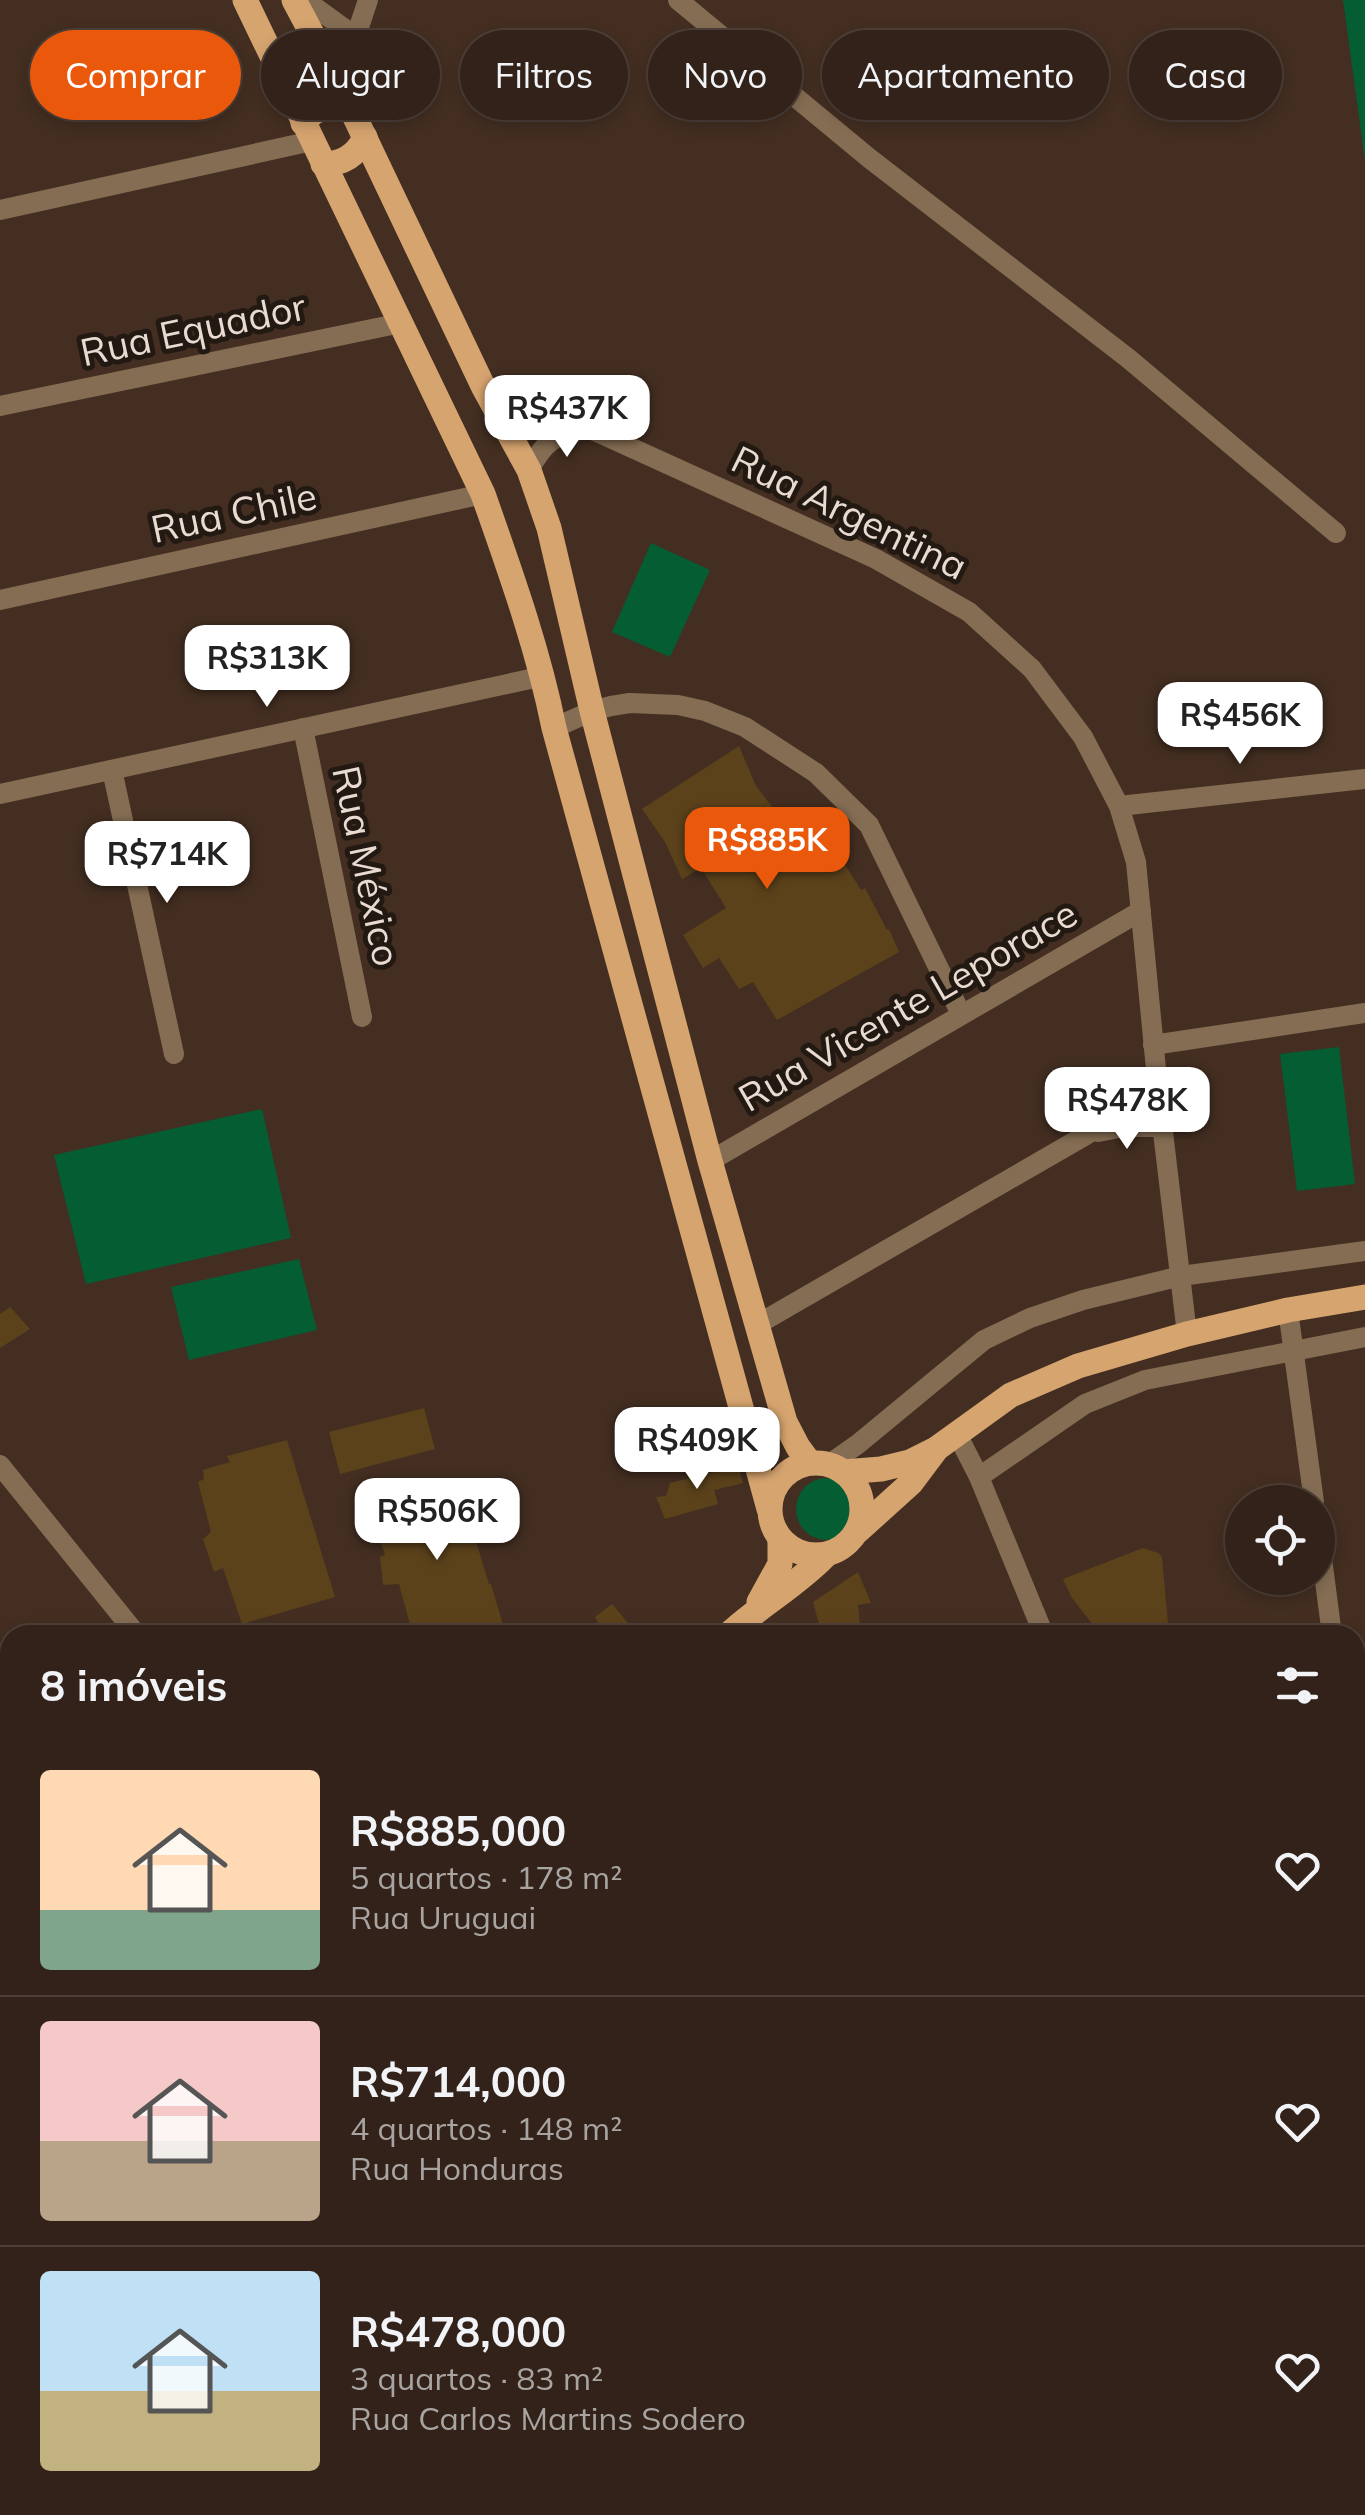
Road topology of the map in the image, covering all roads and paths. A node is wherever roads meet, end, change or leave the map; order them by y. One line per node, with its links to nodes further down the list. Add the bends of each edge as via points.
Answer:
1 (244, 0): 12 (main road)
2 (294, 0): 6 (main road)
3 (305, 0): 7 (street)
4 (368, 0): 8 (street)
5 (678, 0): 20 (street)
6 (310, 30)
7 (345, 30)
8 (359, 30)
9 (309, 120): 12 (main road)
10 (357, 120): 11 (main road)
11 (365, 137): 12 (main road, via 341,162); 15 (main road)
12 (312, 143): 13 (street); 14 (main road)
13 (0, 210)
14 (400, 323): 16 (street, Rua Equador); 19 (main road)
15 (483, 386): 17 (street, Rua Argentina); 18 (main road)
16 (0, 406)
17 (588, 428): 18 (street, via 559,434); 29 (street, Rua Argentina, via 876,559 969,612 1032,669 1083,738)
18 (529, 470): 23 (main road)
19 (483, 494): 21 (street, Rua Chile); 22 (main road)
20 (1336, 532)
21 (0, 600)
22 (544, 676): 24 (street); 25 (main road)
23 (592, 711): 25 (street); 32 (street, via 630,704 705,711 745,727 816,774 869,825); 39 (main road)
24 (303, 728): 26 (street); 33 (street, Rua México)
25 (554, 728): 53 (main road)
26 (112, 770): 28 (street); 35 (street)
27 (1365, 779): 29 (street)
28 (0, 794)
29 (1120, 806): 30 (street, Rua Argentina)
30 (1141, 911): 32 (street, Rua Vicente Leporace); 34 (street, Rua Argentina)
31 (1365, 1013): 34 (street)
32 (961, 1014): 39 (street, Rua Vicente Leporace)
33 (362, 1017)
34 (1153, 1045): 36 (street, Rua Argentina)
35 (174, 1054)
36 (1158, 1090): 37 (street, Rua Argentina); 38 (street)
37 (1164, 1127): 38 (street); 41 (street, Rua Argentina)
38 (1086, 1135): 44 (street)
39 (710, 1160): 44 (main road)
40 (1365, 1251): 41 (street)
41 (1181, 1276): 45 (street, Rua Argentina); 50 (street, via 1083,1300 984,1340)
42 (1365, 1297): 43 (main road)
43 (1288, 1310): 45 (main road); 47 (street)
44 (758, 1324): 50 (main road, via 785,1422 798,1447)
45 (1187, 1334): 48 (main road, via 1078,1366 1011,1395)
46 (1365, 1337): 47 (street)
47 (1294, 1350): 51 (street, via 1145,1380 1085,1404); 52 (street)
48 (946, 1441): 50 (main road, via 910,1462 881,1469); 51 (street); 54 (main road)
49 (0, 1465): 59 (street)
50 (826, 1466): 53 (main road, via 790,1469 774,1487); 54 (main road, via 856,1484 864,1508)
51 (978, 1477): 61 (street)
52 (1312, 1485)
53 (769, 1508): 55 (main road)
54 (859, 1530): 56 (main road, via 842,1549)
55 (780, 1539): 56 (main road, via 794,1550); 58 (main road, via 780,1564)
56 (824, 1556): 58 (main road)
57 (1327, 1595): 62 (street)
58 (754, 1611): 60 (main road)
59 (129, 1625)
60 (739, 1625)
61 (1040, 1625)
62 (1331, 1625)

